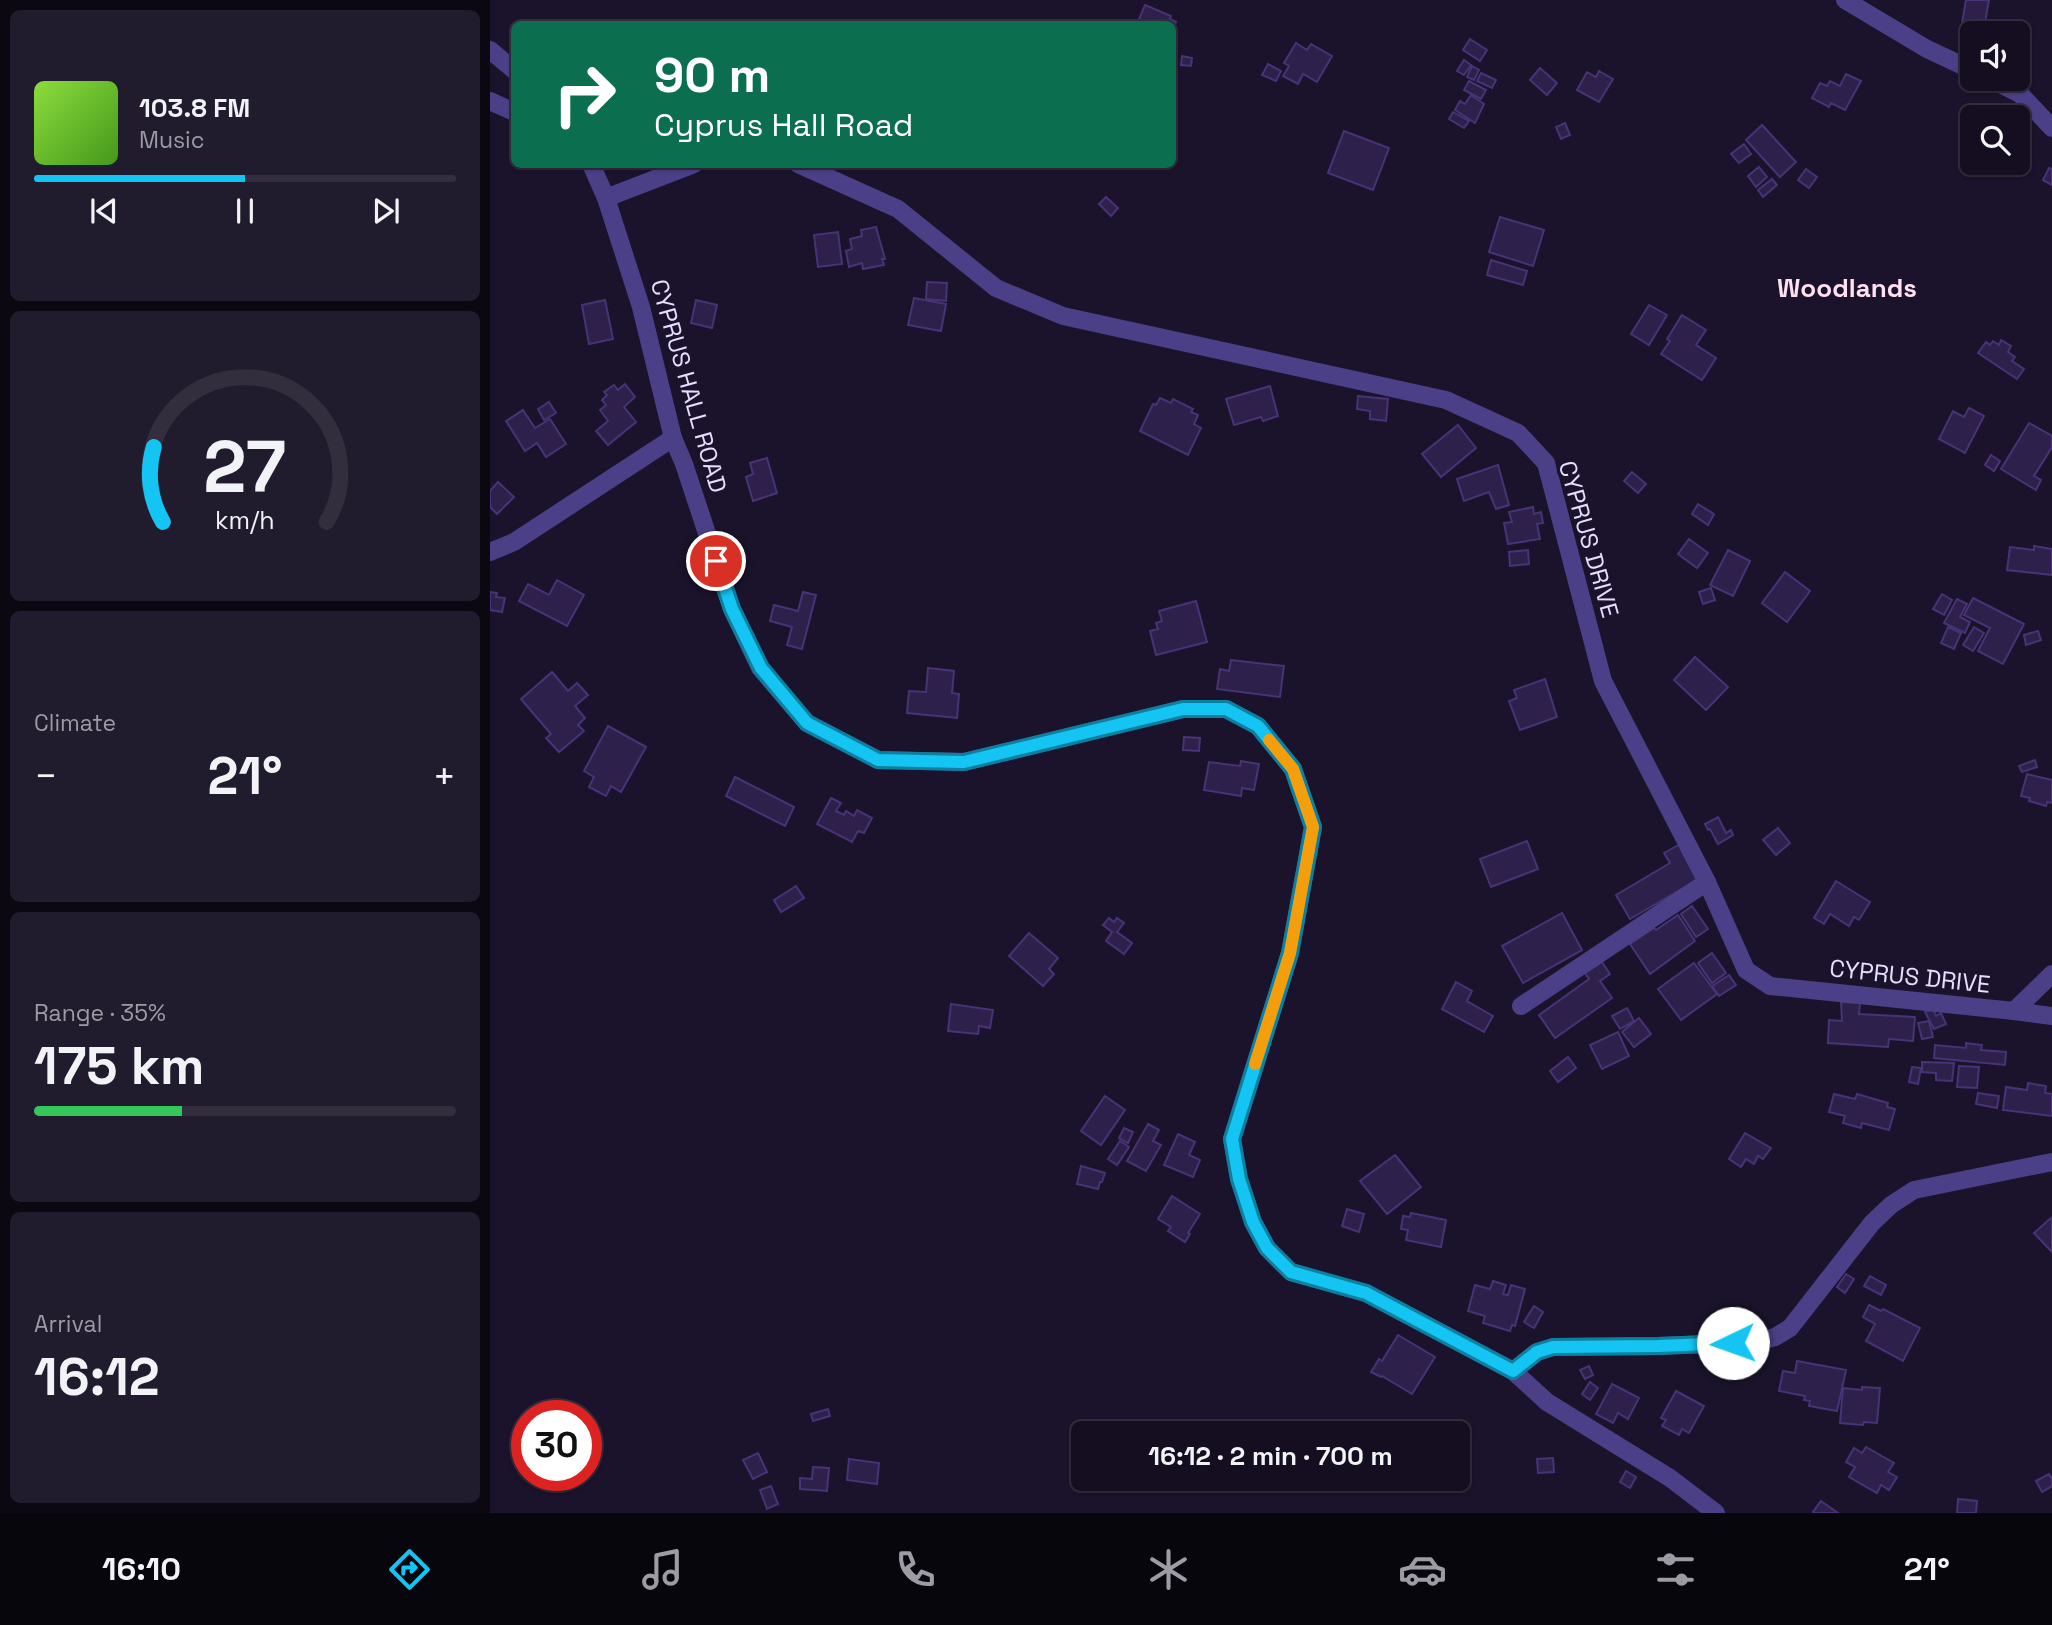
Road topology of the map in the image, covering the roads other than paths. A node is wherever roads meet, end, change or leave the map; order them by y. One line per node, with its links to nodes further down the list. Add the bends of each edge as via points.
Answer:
1 (1845, 0): 3 (street)
2 (490, 50): 4 (street)
3 (1960, 64)
4 (511, 68)
5 (2015, 91): 8 (street)
6 (490, 101): 7 (street)
7 (511, 111)
8 (2052, 128)
9 (593, 168): 12 (street, CYPRUS HALL ROAD)
10 (684, 168): 12 (street)
11 (807, 168): 15 (street, CYPRUS DRIVE, via 898,209 996,288 1063,317 1446,400 1518,433 1546,463 1603,681)
12 (606, 198): 13 (street, CYPRUS HALL ROAD, via 641,307)
13 (673, 438): 14 (street, via 514,542); 21 (street, CYPRUS HALL ROAD, via 732,609 761,668 807,723 878,760 964,762 1183,709 1226,709 1258,726 1293,769 1313,827 1290,953 1232,1139 1253,1222 1267,1248 1291,1272 1366,1293)
14 (490, 552)
15 (1707, 882): 17 (street); 18 (street, CYPRUS DRIVE, via 1746,970 1770,986)
16 (2052, 974): 18 (street)
17 (1521, 1006)
18 (2014, 1011): 19 (street, CYPRUS DRIVE)
19 (2052, 1016)
20 (2052, 1163): 21 (street, via 1914,1190 1872,1223 1790,1328 1775,1337 1757,1342 1553,1347 1537,1352)
21 (1513, 1371): 22 (street, CYPRUS HALL ROAD, via 1546,1402 1670,1478)
22 (1716, 1513)

